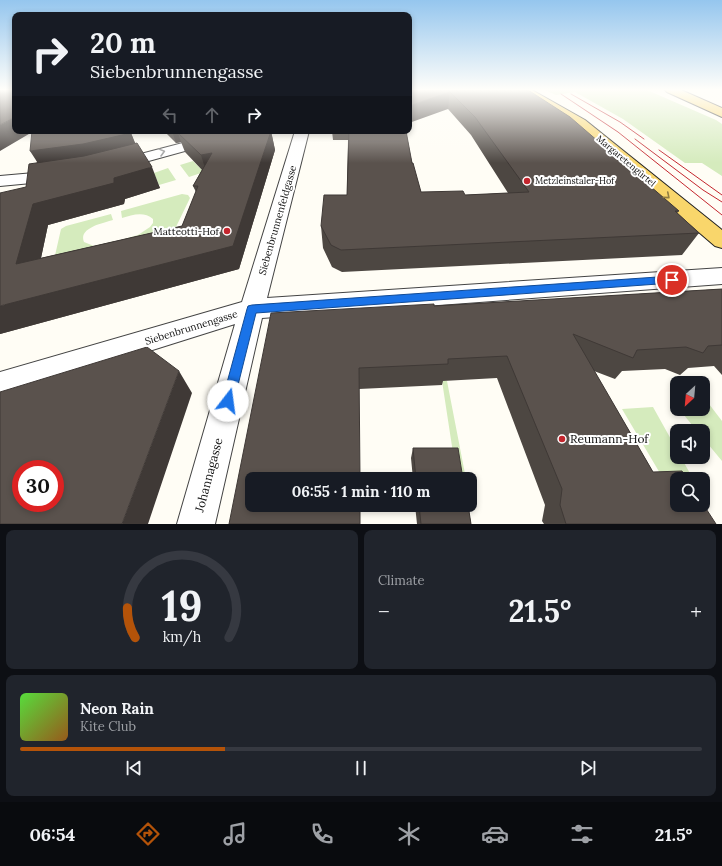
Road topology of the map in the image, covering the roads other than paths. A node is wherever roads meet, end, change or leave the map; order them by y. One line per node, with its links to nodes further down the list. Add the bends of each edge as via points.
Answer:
1 (565, 114): 7 (main road, Margaretengürtel, one-way to 7, via 580,123)
2 (301, 134): 9 (street, Siebenbrunnenfeldgasse)
3 (198, 143): 4 (street, one-way to 3)
4 (100, 168)
5 (72, 173): 6 (street)
6 (0, 181)
7 (722, 241)
8 (722, 276): 9 (street, Siebenbrunnengasse)
9 (252, 309): 10 (street, Siebenbrunnengasse); 11 (street, Johannagasse)
10 (0, 385)
11 (196, 524)

